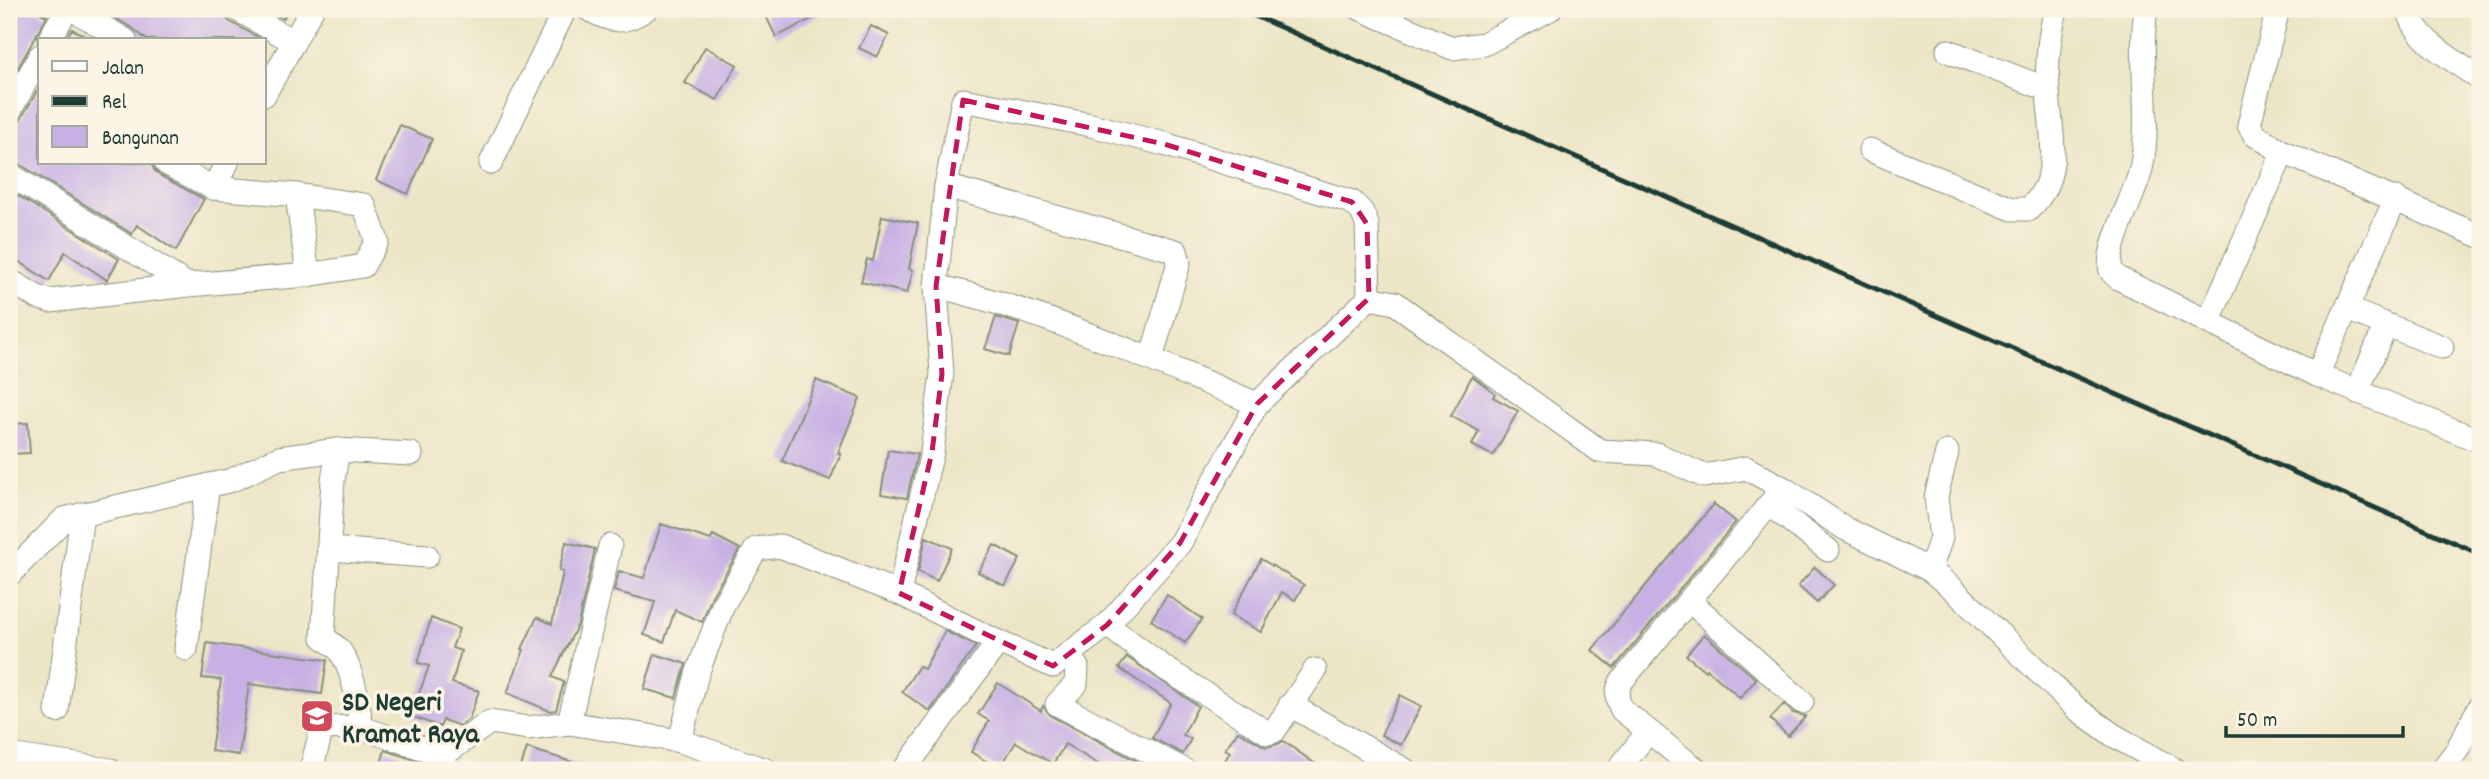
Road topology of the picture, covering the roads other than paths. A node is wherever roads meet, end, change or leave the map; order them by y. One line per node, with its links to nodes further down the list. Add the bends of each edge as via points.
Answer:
1 (66, 9): 14 (street)
2 (72, 9): 15 (street)
3 (237, 9): 16 (street)
4 (312, 9): 16 (street)
5 (565, 9): 26 (street)
6 (587, 9): 7 (street, via 617,21)
7 (646, 9)
8 (1362, 9): 9 (street, via 1452,48 1484,44)
9 (1550, 9)
10 (2056, 9): 21 (street, via 2048,43)
11 (2146, 9): 41 (street, via 2142,57 2146,139 2140,172 2109,264 2118,278)
12 (2278, 9): 25 (street, via 2249,125 2255,135)
13 (2409, 9): 19 (street, via 2420,35)
14 (50, 38)
15 (122, 38)
16 (293, 41): 22 (street)
17 (1948, 51): 21 (street)
18 (38, 65): 20 (street)
19 (2480, 79)
20 (33, 88): 23 (street)
21 (2047, 89): 24 (street, via 2054,160 2043,196 2029,209 2012,209)
22 (266, 91)
23 (9, 112)
24 (1870, 150)
25 (2283, 152): 33 (street); 41 (street)
26 (491, 163)
27 (168, 164): 31 (street)
28 (226, 164): 31 (street)
29 (9, 174): 37 (street)
30 (946, 186): 38 (street); 39 (street, via 961,103 966,99 1164,144 1352,202 1367,224); 44 (street, via 1176,251 1179,262)
31 (213, 188): 32 (street)
32 (297, 195): 35 (street); 35 (street, via 364,205 377,241 363,266)
33 (2396, 198): 34 (street); 40 (street)
34 (2480, 236)
35 (308, 275): 37 (street)
36 (9, 280): 37 (street, via 50,301)
37 (188, 285)
38 (936, 286): 44 (street, via 1051,320); 62 (street, via 942,374 932,452)
39 (1369, 298): 48 (street); 54 (street, via 1395,303 1600,451 1656,454 1704,476 1745,468)
40 (2347, 309): 42 (street); 45 (street)
41 (2208, 323): 45 (street)
42 (2386, 325): 43 (street); 47 (street)
43 (2442, 347)
44 (1151, 359): 48 (street)
45 (2317, 375): 47 (street)
46 (1232, 378): 48 (street)
47 (2357, 392): 49 (street)
48 (1263, 399): 64 (street, via 1180,542)
49 (2480, 442)
50 (338, 450): 52 (street); 53 (street, via 279,458 232,481); 57 (street)
51 (1947, 452): 60 (street, via 1936,497 1941,538)
52 (411, 454)
53 (208, 485): 55 (street); 66 (street)
54 (1777, 496): 58 (street); 60 (street); 63 (street)
55 (82, 514): 61 (street, via 64,519); 72 (street)
56 (610, 547): 73 (street)
57 (329, 549): 59 (street); 74 (street, via 323,637 340,651 349,673 361,714)
58 (1828, 550)
59 (427, 556)
60 (1930, 570): 86 (street, via 2077,709)
61 (9, 575)
62 (899, 593): 65 (street); 76 (street, via 780,546 756,548 724,603 697,674)
63 (1690, 601): 69 (street); 75 (street, via 1617,692 1622,710)
64 (1107, 625): 67 (street); 70 (street, via 1265,732 1275,731)
65 (998, 642): 67 (street, via 1053,666); 81 (street)
66 (186, 649)
67 (1067, 655): 82 (street, via 1077,667 1076,684 1057,704)
68 (1315, 670): 70 (street)
69 (1802, 702)
70 (1290, 705): 83 (street)
71 (2480, 706): 87 (street)
72 (58, 711)
73 (569, 723): 74 (street, via 528,728 490,722 443,755); 76 (street)
74 (359, 727): 79 (street, via 322,728)
75 (1648, 732): 84 (street); 85 (street)
76 (680, 741): 80 (street)
77 (9, 755): 78 (street)
78 (110, 770)
79 (311, 770)
80 (766, 770)
81 (904, 770)
82 (1184, 770)
83 (1405, 770)
84 (1618, 770)
85 (1697, 770)
86 (2175, 770)
87 (2442, 770)

